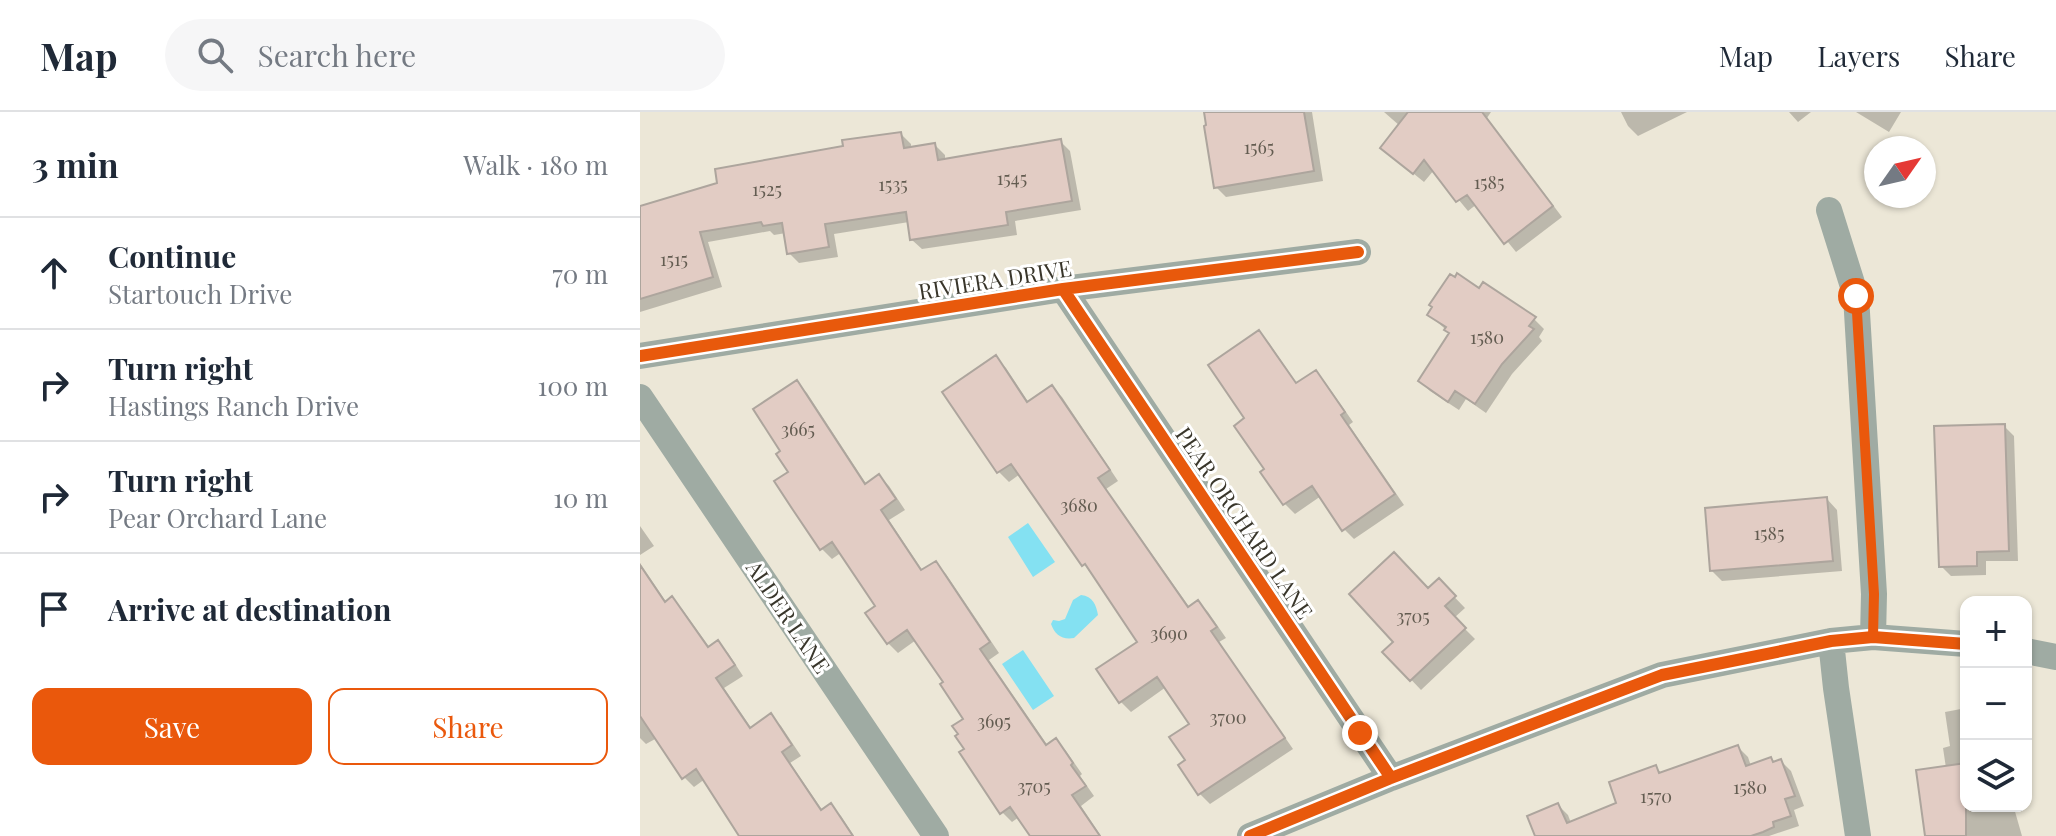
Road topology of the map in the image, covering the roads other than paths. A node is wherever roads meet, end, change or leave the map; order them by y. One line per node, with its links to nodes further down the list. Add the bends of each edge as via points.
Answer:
1 (1829, 210): 6 (street, via 1856,296)
2 (1358, 252): 3 (street, RIVIERA DRIVE)
3 (1063, 289): 4 (street, RIVIERA DRIVE); 11 (street, PEAR ORCHARD LANE)
4 (640, 356)
5 (640, 397): 12 (street, ALDER LANE)
6 (1873, 637): 7 (street); 8 (street)
7 (1831, 641): 11 (street, via 1662,675); 14 (street)
8 (1960, 644)
9 (2032, 652): 10 (street)
10 (2056, 657)
11 (1391, 778): 13 (street)
12 (936, 836)
13 (1250, 836)
14 (1858, 836)

